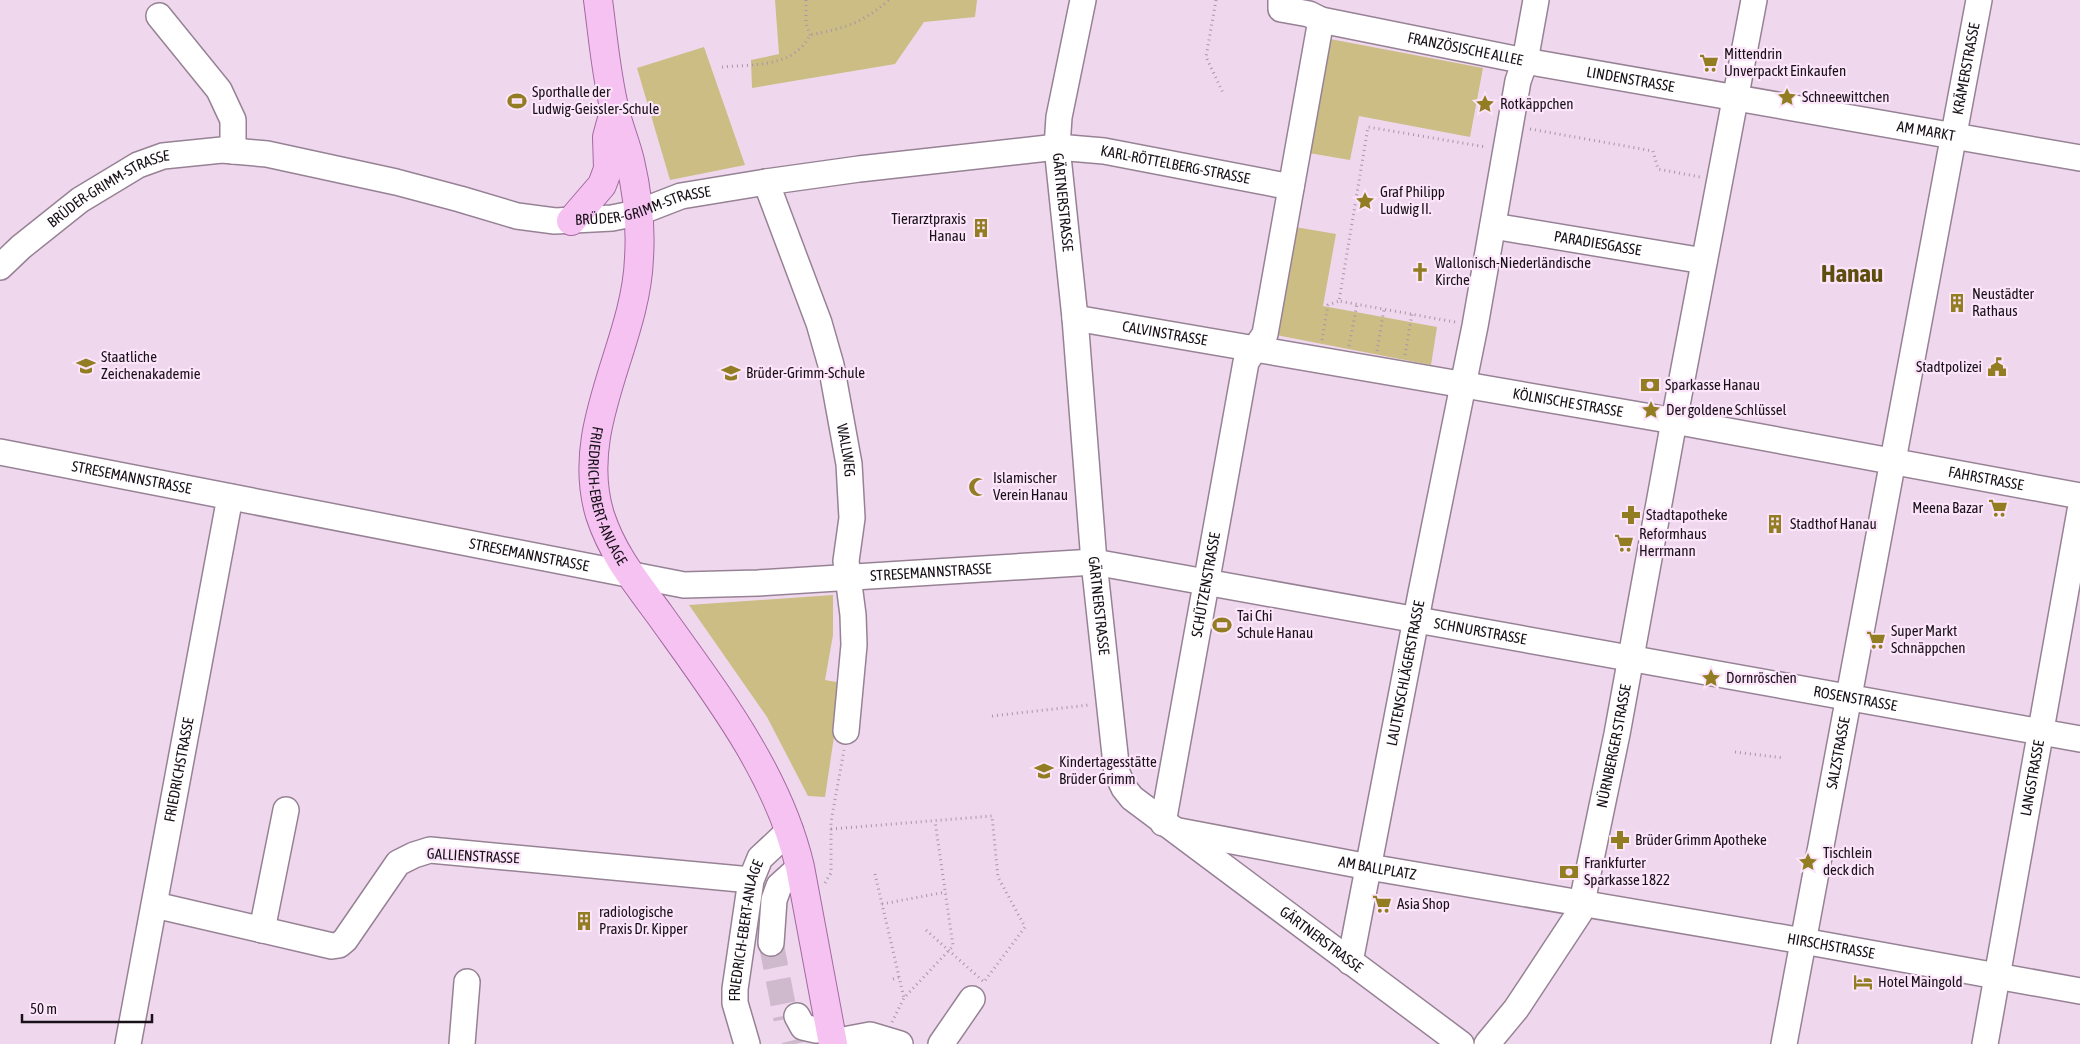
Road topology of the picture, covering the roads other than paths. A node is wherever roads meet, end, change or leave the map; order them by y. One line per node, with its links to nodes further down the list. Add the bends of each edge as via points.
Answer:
1 (598, 0): 11 (main road, FRIEDRICH-EBERT-ANLAGE)
2 (1282, 0): 8 (street, FRANZÖSISCHE ALLEE, via 1281,9 1309,14)
3 (1536, 0): 9 (street)
4 (1754, 0): 10 (street)
5 (1979, 0): 12 (street, KRÄMERSTRASSE)
6 (1081, 9): 13 (street, GÄRTNERSTRASSE, via 1059,117)
7 (158, 16): 14 (street, via 220,90 233,120)
8 (1321, 20): 9 (street, FRANZÖSISCHE ALLEE); 17 (street)
9 (1525, 61): 10 (street, LINDENSTRASSE); 20 (street, FRANZÖSISCHE ALLEE, via 1518,81)
10 (1735, 99): 12 (street, AM MARKT); 21 (street)
11 (614, 111): 18 (main road, FRIEDRICH-EBERT-ANLAGE, via 630,163); 19 (main road, via 607,137 608,169 605,178)
12 (1953, 136): 15 (street); 28 (street, AM MARKT)
13 (1057, 147): 16 (street, BRÜDER-GRIMM-STRASSE); 17 (street, KARL-RÖTTELBERG-STRASSE, via 1104,151); 23 (street, GÄRTNERSTRASSE)
14 (233, 151): 19 (street, BRÜDER-GRIMM-STRASSE, via 267,154 396,182 517,216); 22 (street, BRÜDER-GRIMM-STRASSE, via 163,156 138,165 80,200)
15 (2080, 158)
16 (766, 182): 18 (street, BRÜDER-GRIMM-STRASSE, via 681,196); 34 (street, WALLWEG, via 819,323 831,365 849,464 852,518 846,561)
17 (1291, 187): 24 (street, via 1265,334)
18 (637, 213): 19 (street, BRÜDER-GRIMM-STRASSE); 33 (main road, FRIEDRICH-EBERT-ANLAGE, via 639,256 636,291 598,425 594,470 600,514 616,553)
19 (571, 221)
20 (1493, 226): 21 (street, PARADIESGASSE); 25 (street, FRANZÖSISCHE ALLEE)
21 (1704, 261): 26 (street)
22 (0, 267)
23 (1075, 318): 24 (street, CALVINSTRASSE); 32 (street, GÄRTNERSTRASSE)
24 (1255, 349): 25 (street); 35 (street, SCHÜTZENSTRASSE, via 1246,362)
25 (1463, 386): 26 (street, KÖLNISCHE STRASSE); 36 (street, LAUTENSCHLÄGERSTRASSE)
26 (1674, 421): 28 (street); 37 (street, NÜRNBERGER STRASSE)
27 (0, 452): 30 (street, STRESEMANNSTRASSE)
28 (1892, 462): 29 (street, FAHRSTRASSE); 38 (street, SALZSTRASSE)
29 (2080, 496)
30 (230, 497): 33 (street, STRESEMANNSTRASSE); 49 (street, FRIEDRICHSTRASSE)
31 (2080, 511): 40 (street, LANGSTRASSE)
32 (1094, 562): 34 (street, STRESEMANNSTRASSE); 35 (street, SCHNURSTRASSE); 43 (street, GÄRTNERSTRASSE, via 1117,773 1132,798)
33 (631, 576): 34 (street, STRESEMANNSTRASSE, via 684,586); 44 (main road, FRIEDRICH-EBERT-ANLAGE, via 741,732)
34 (848, 577): 39 (street, WALLWEG, via 854,645)
35 (1208, 582): 36 (street, SCHNURSTRASSE); 43 (street, SCHÜTZENSTRASSE)
36 (1416, 620): 37 (street, SCHNURSTRASSE); 46 (street, LAUTENSCHLÄGERSTRASSE)
37 (1630, 658): 38 (street, ROSENSTRASSE); 48 (street, NÜRNBERGER STRASSE)
38 (1849, 697): 40 (street, ROSENSTRASSE); 52 (street, SALZSTRASSE)
39 (846, 731)
40 (2040, 732): 41 (street, ROSENSTRASSE); 54 (street, LANGSTRASSE)
41 (2080, 739)
42 (286, 810): 50 (street)
43 (1168, 826): 46 (street, AM BALLPLATZ); 53 (street, GÄRTNERSTRASSE)
44 (790, 830): 45 (main road, FRIEDRICH-EBERT-ANLAGE); 47 (street, FRIEDRICH-EBERT-ANLAGE, via 760,858)
45 (800, 867): 51 (street, via 779,886 774,900); 59 (main road, FRIEDRICH-EBERT-ANLAGE)
46 (1369, 867): 48 (street, AM BALLPLATZ); 53 (street, LAUTENSCHLÄGERSTRASSE)
47 (751, 880): 50 (street, GALLIENSTRASSE, via 430,850 398,863 339,945); 62 (street, FRIEDRICH-EBERT-ANLAGE, via 735,989 735,1003)
48 (1582, 903): 52 (street, HIRSCHSTRASSE); 66 (street, NÜRNBERGER STRASSE, via 1580,912 1554,953 1516,1009)
49 (155, 905): 50 (street, GALLIENSTRASSE); 60 (street, FRIEDRICHSTRASSE)
50 (260, 929)
51 (775, 940)
52 (1803, 941): 54 (street, HIRSCHSTRASSE); 67 (street, SALZSTRASSE)
53 (1350, 962): 65 (street, GÄRTNERSTRASSE)
54 (1996, 976): 56 (street, HIRSCHSTRASSE); 68 (street, LANGSTRASSE)
55 (466, 982): 61 (street)
56 (2080, 991)
57 (972, 999): 64 (street)
58 (793, 1025): 59 (street, via 816,1030)
59 (832, 1038): 63 (street, via 870,1035)
60 (128, 1044)
61 (462, 1044)
62 (747, 1044)
63 (900, 1044)
64 (941, 1044)
65 (1461, 1044)
66 (1487, 1044)
67 (1784, 1044)
68 (1985, 1044)

